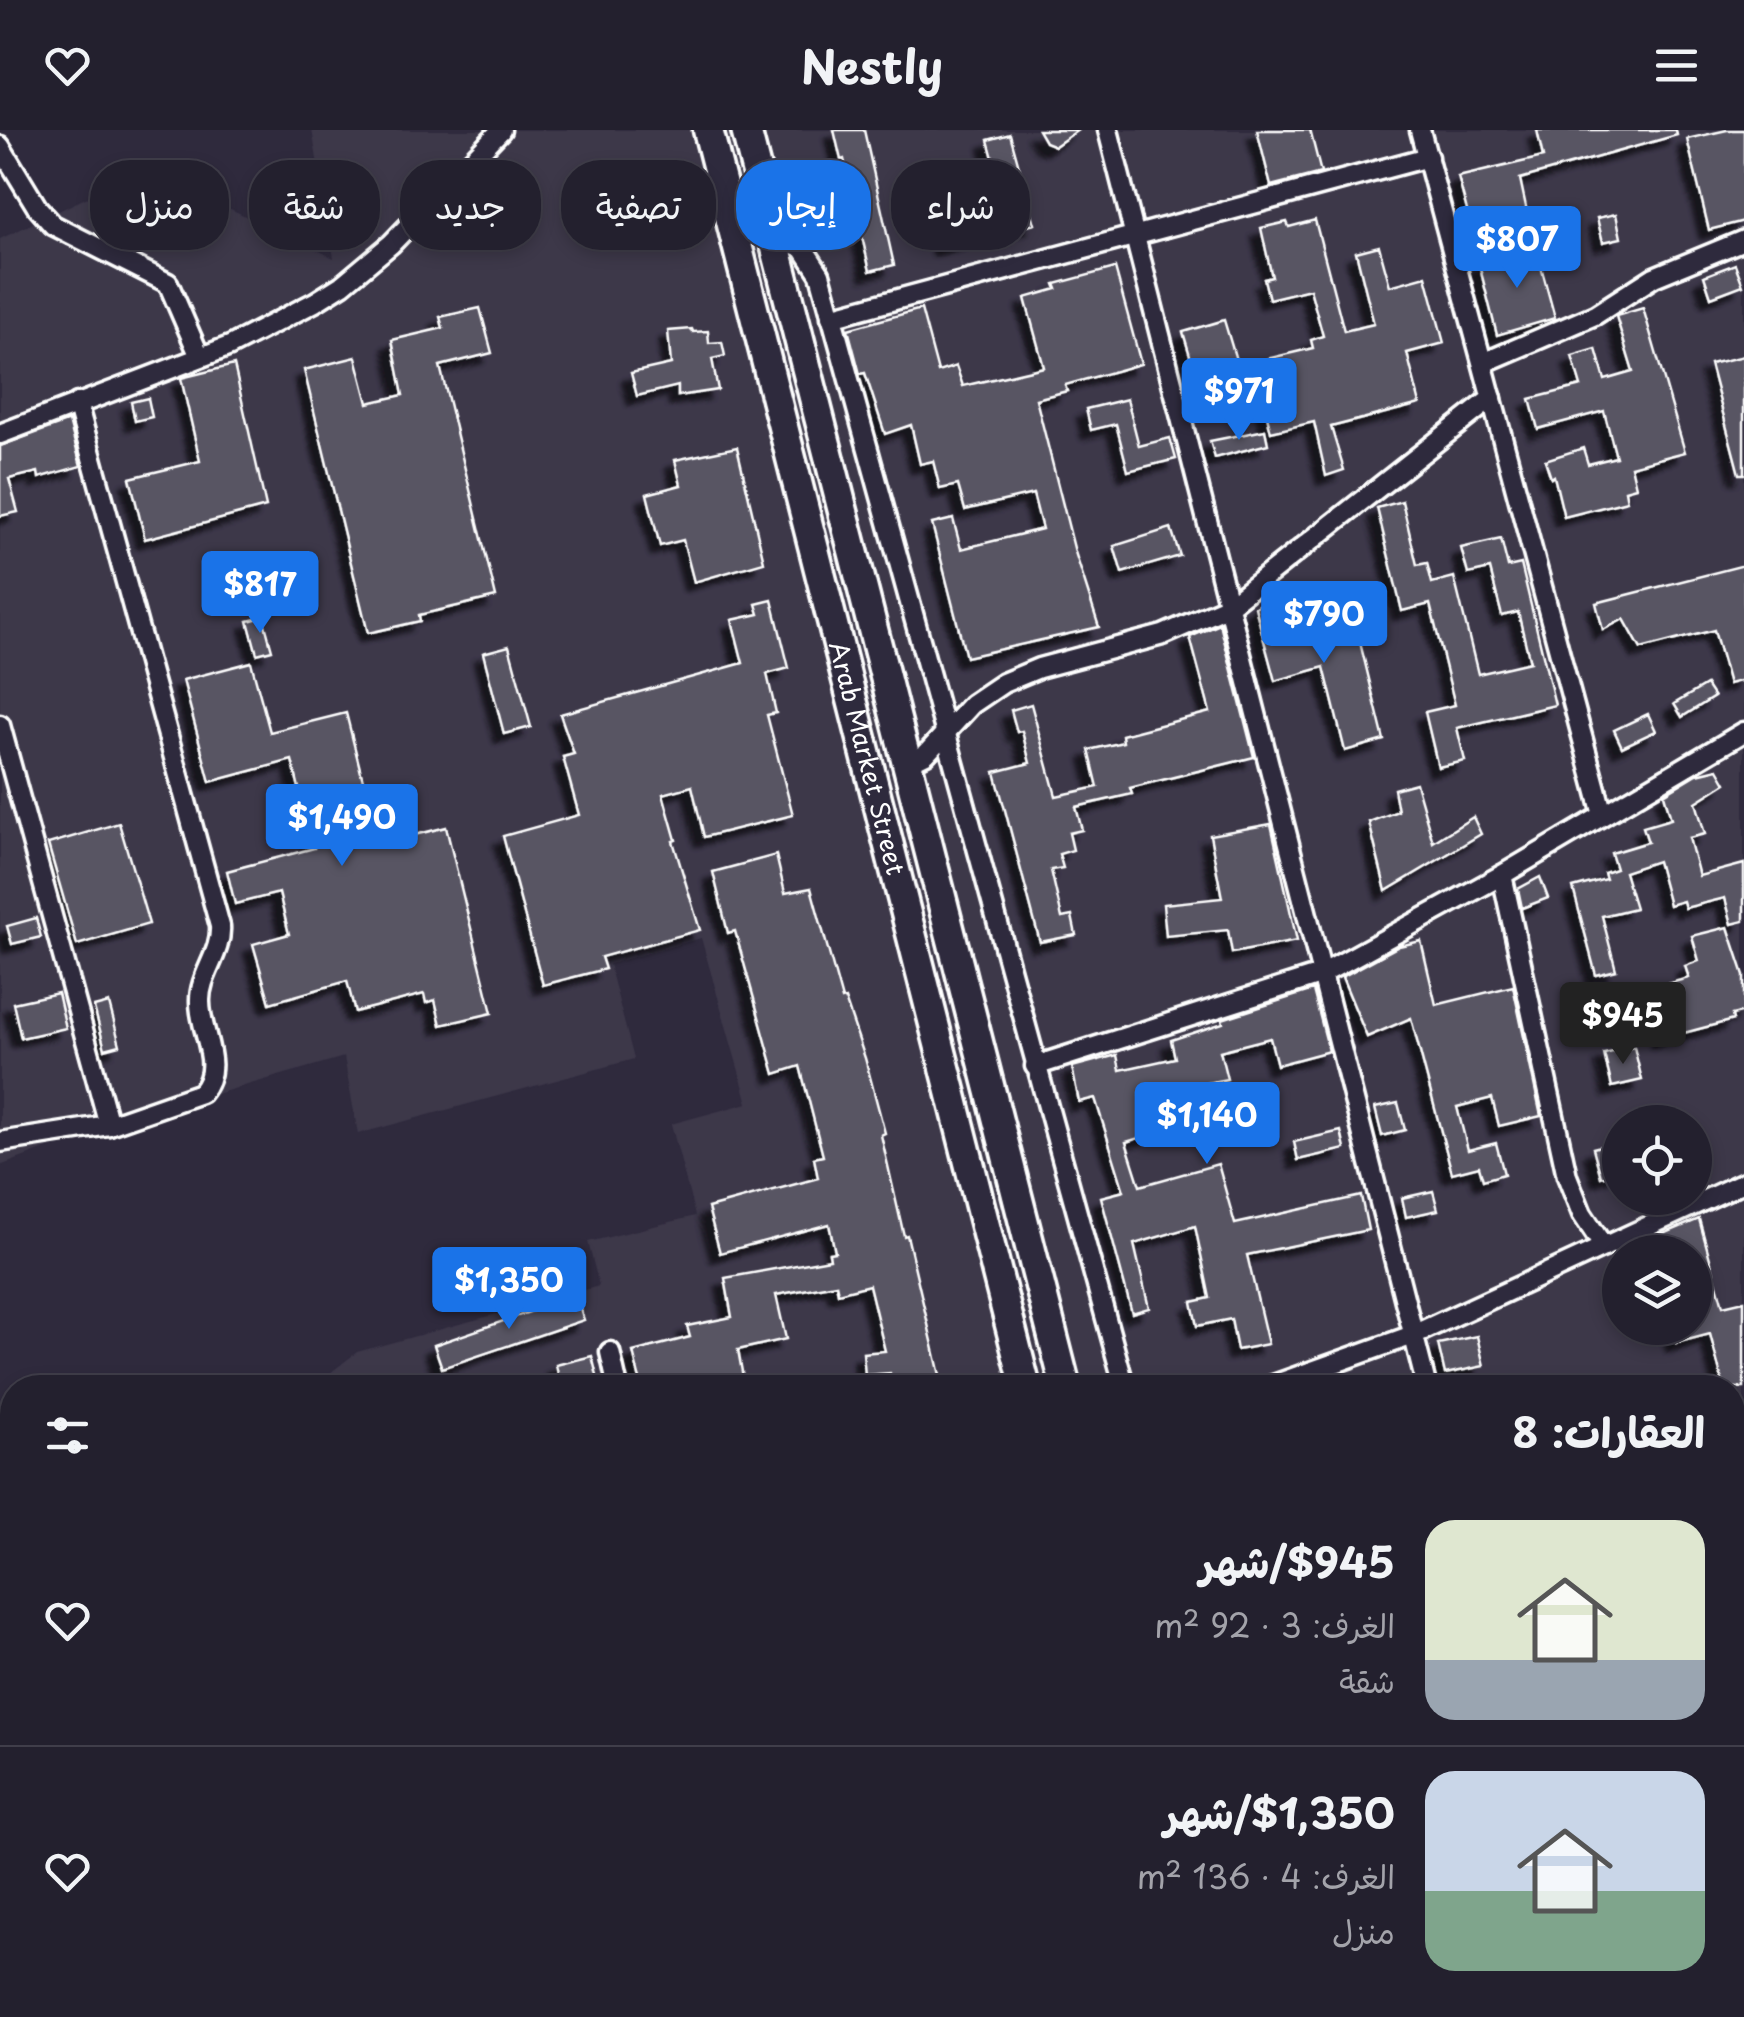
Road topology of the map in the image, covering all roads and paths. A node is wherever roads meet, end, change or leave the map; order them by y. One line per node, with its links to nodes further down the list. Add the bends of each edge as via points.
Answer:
1 (502, 130): 14 (street, via 342,285)
2 (708, 130): 37 (main road, Arab Market Street)
3 (746, 130): 8 (main road)
4 (1108, 130): 9 (street)
5 (1420, 130): 7 (street)
6 (0, 146): 14 (street, via 53,225 168,283)
7 (1428, 157): 9 (street); 15 (street)
8 (754, 160)
9 (1134, 236): 13 (street); 19 (street)
10 (1744, 240): 15 (street, via 1654,276 1595,315)
11 (778, 250): 23 (main road)
12 (803, 250): 13 (street, via 820,274)
13 (832, 318): 21 (street)
14 (200, 358): 17 (street)
15 (1483, 362): 16 (street)
16 (1492, 398): 19 (street); 24 (street)
17 (77, 403): 18 (street); 28 (street, via 221,938 200,1002 210,1084 201,1094)
18 (0, 434)
19 (1227, 607): 21 (street, via 1164,635 1020,675 972,704); 26 (street)
20 (0, 725): 28 (street)
21 (945, 732): 23 (street, via 926,754); 27 (street)
22 (1744, 732): 24 (street)
23 (908, 762): 38 (main road)
24 (1603, 815): 25 (street)
25 (1502, 874): 26 (street); 32 (street, via 1567,1176)
26 (1320, 975): 27 (street); 34 (street)
27 (1034, 1066): 39 (street)
28 (108, 1125): 29 (street)
29 (0, 1142)
30 (1744, 1182): 31 (street)
31 (1630, 1235)
32 (1602, 1244)
33 (1602, 1248): 34 (street)
34 (1414, 1335): 40 (street); 41 (street)
35 (610, 1352): 36 (street)
36 (615, 1375)
37 (1023, 1375)
38 (1063, 1375)
39 (1121, 1375)
40 (1302, 1375)
41 (1424, 1375)

